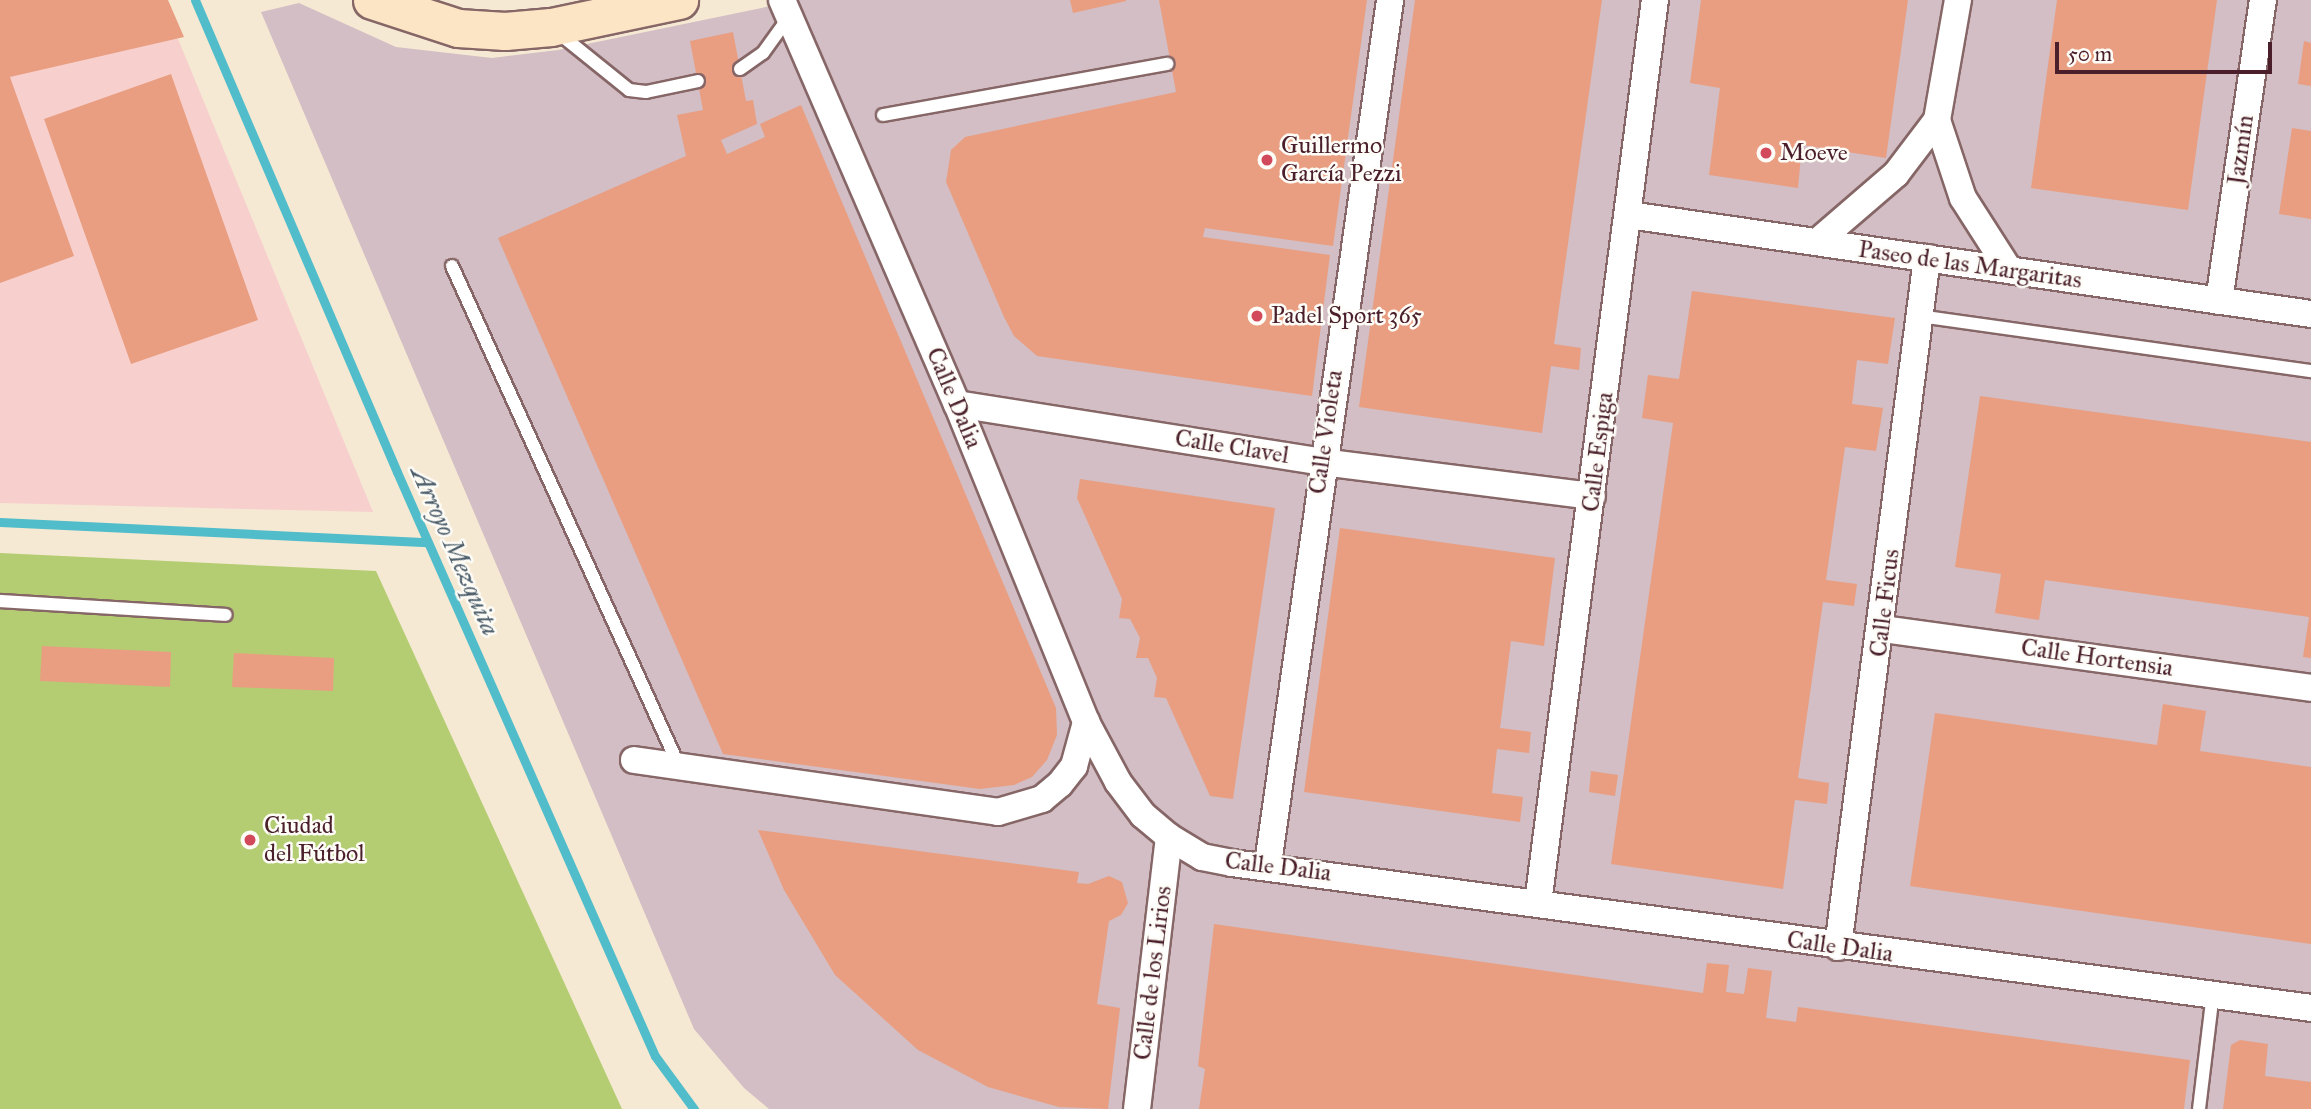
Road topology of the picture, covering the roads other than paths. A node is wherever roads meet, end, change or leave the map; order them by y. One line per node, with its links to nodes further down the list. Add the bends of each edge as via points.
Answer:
1 (372, 0): 8 (street, via 458,27 505,31)
2 (680, 0): 8 (street)
3 (1390, 0): 24 (street, Calle Violeta)
4 (1655, 0): 14 (street, Calle Espiga)
5 (1958, 0): 13 (street)
6 (2263, 0): 19 (street, Jazmín)
7 (786, 8): 10 (lane, via 763,53); 23 (street, Calle Dalia)
8 (551, 27): 11 (lane, via 629,90 646,92)
9 (1167, 64): 12 (lane)
10 (740, 69)
11 (698, 81)
12 (883, 115)
13 (1937, 121): 15 (street, via 1896,174); 18 (street, via 1963,198)
14 (1629, 215): 15 (street, Paseo de las Margaritas); 25 (street, Calle Espiga)
15 (1817, 242): 16 (street, Paseo de las Margaritas)
16 (1927, 258): 18 (street, Paseo de las Margaritas); 21 (street, Calle Ficus)
17 (452, 266): 32 (lane)
18 (2009, 270): 19 (street, Paseo de las Margaritas)
19 (2219, 301): 20 (street, Paseo de las Margaritas)
20 (2311, 314)
21 (1918, 316): 22 (lane); 28 (street, Calle Ficus)
22 (2311, 371)
23 (957, 404): 24 (street, Calle Clavel); 30 (street, Calle Dalia)
24 (1321, 461): 25 (street, Calle Clavel); 34 (street, Calle Violeta)
25 (1592, 496): 35 (street, Calle Espiga)
26 (0, 601): 27 (lane)
27 (226, 615)
28 (1882, 629): 29 (street, Calle Hortensia); 36 (street, Calle Ficus)
29 (2311, 688)
30 (1086, 722): 32 (street, via 1074,766 1060,784 1042,799 998,812); 33 (street, Calle Dalia, via 1118,782 1143,815)
31 (634, 760): 32 (street)
32 (679, 766)
33 (1169, 837): 34 (street, Calle Dalia, via 1202,857); 39 (street, Calle de los Lirios)
34 (1268, 864): 35 (street, Calle Dalia)
35 (1538, 903): 36 (street, Calle Dalia)
36 (1838, 947): 37 (street, Calle Dalia)
37 (2213, 994): 38 (street, Calle Dalia); 40 (lane)
38 (2311, 1008)
39 (1137, 1109)
40 (2199, 1109)

